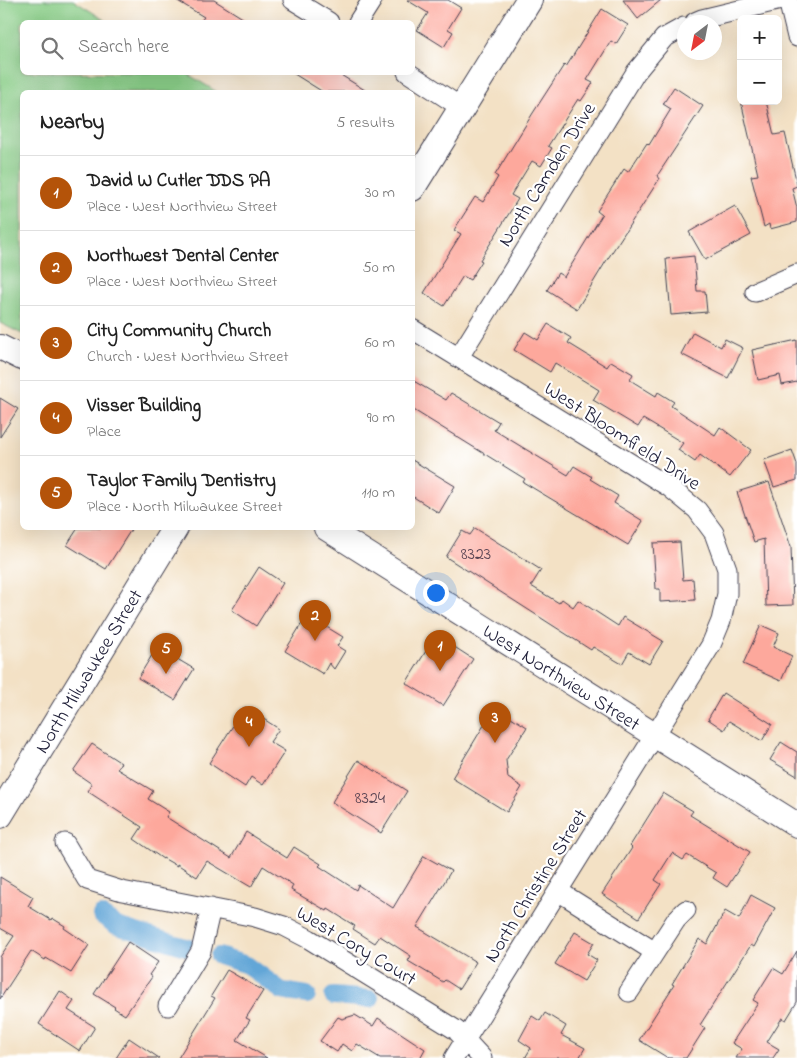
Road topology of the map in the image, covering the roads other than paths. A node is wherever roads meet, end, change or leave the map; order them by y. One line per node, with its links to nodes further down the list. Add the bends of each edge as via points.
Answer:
1 (294, 0): 7 (street)
2 (372, 0): 8 (street)
3 (529, 0): 12 (main road)
4 (781, 0): 6 (street)
5 (788, 0): 10 (street)
6 (719, 15)
7 (326, 20)
8 (359, 20)
9 (677, 31): 19 (street, North Camden Drive, via 664,38 636,72)
10 (797, 37)
11 (412, 75): 12 (street)
12 (462, 108): 13 (main road)
13 (415, 183)
14 (797, 274): 15 (street)
15 (755, 292)
16 (415, 331): 19 (street, West Bloomfield Drive)
17 (0, 347): 18 (street)
18 (20, 357)
19 (459, 357): 22 (street, West Bloomfield Drive, via 669,487 697,510 714,533 727,569 722,621 711,645)
20 (174, 530): 23 (main road, North Milwaukee Street)
21 (329, 530): 22 (street, West Northview Street)
22 (655, 735): 24 (street, West Northview Street); 26 (street, North Christine Street)
23 (4, 800)
24 (797, 825)
25 (65, 843): 27 (street, West Cory Court, via 87,880 122,891)
26 (558, 891): 29 (street); 32 (street, North Christine Street)
27 (211, 908): 31 (street, via 201,951); 32 (street, West Cory Court, via 254,917 309,939 456,1030)
28 (686, 910): 29 (street)
29 (655, 952): 30 (street)
30 (629, 992)
31 (168, 1006)
32 (465, 1040): 33 (street, North Christine Street); 34 (street, West Cory Court)
33 (454, 1058)
34 (482, 1058)

